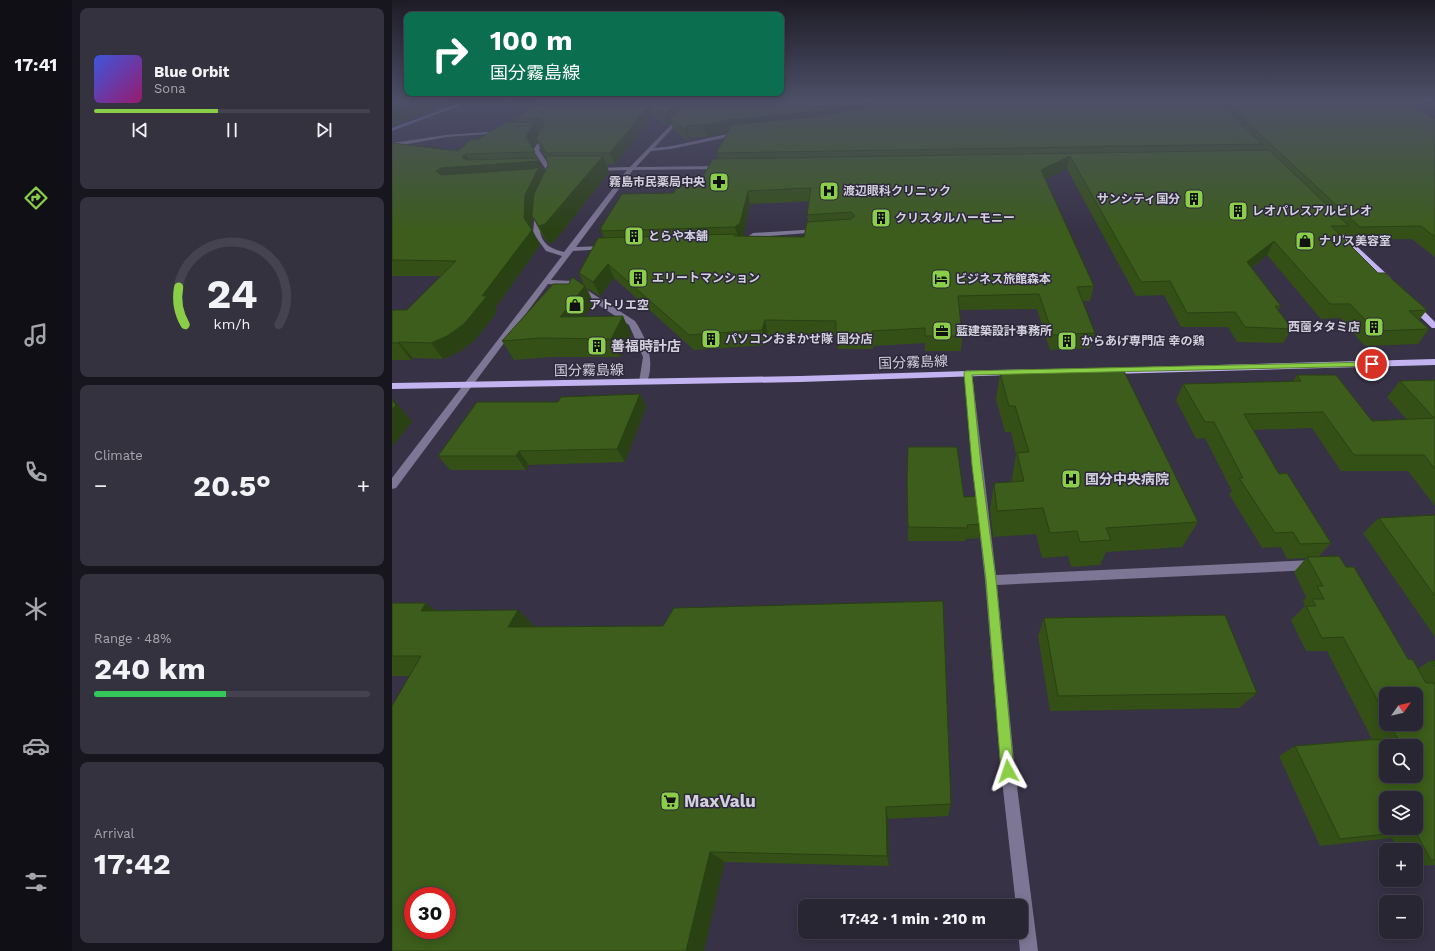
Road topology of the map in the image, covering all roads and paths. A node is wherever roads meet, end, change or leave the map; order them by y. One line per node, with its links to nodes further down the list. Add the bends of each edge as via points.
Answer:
1 (402, 143): 5 (street)
2 (541, 143): 7 (street, via 536,150)
3 (654, 143): 6 (street)
4 (688, 143): 6 (street)
5 (392, 145)
6 (648, 150): 11 (street)
7 (551, 168): 9 (street); 12 (street, via 547,178 551,180)
8 (728, 168): 11 (street)
9 (541, 169)
10 (586, 169): 11 (street)
11 (631, 169): 18 (street)
12 (548, 185)
13 (540, 203): 19 (street, via 537,210 536,233 548,250)
14 (1330, 224): 21 (main road)
15 (829, 230): 16 (street, via 753,234 740,244)
16 (734, 245)
17 (611, 248): 18 (street)
18 (572, 249): 19 (street)
19 (567, 255): 20 (street)
20 (547, 282): 28 (street, via 570,283 632,323 647,357); 30 (street)
21 (1395, 288)
22 (1407, 299): 23 (main road)
23 (1435, 326)
24 (1435, 362): 25 (main road)
25 (1099, 371)
26 (1045, 372): 27 (main road, 国分霧島線)
27 (968, 373): 28 (main road, 国分霧島線); 33 (street, via 976,465)
28 (643, 382): 30 (main road, 国分霧島線)
29 (392, 386): 30 (main road, 国分霧島線)
30 (468, 386): 31 (street)
31 (392, 485)
32 (1326, 564): 33 (street)
33 (991, 580): 34 (street, via 1008,771)
34 (1029, 951)

